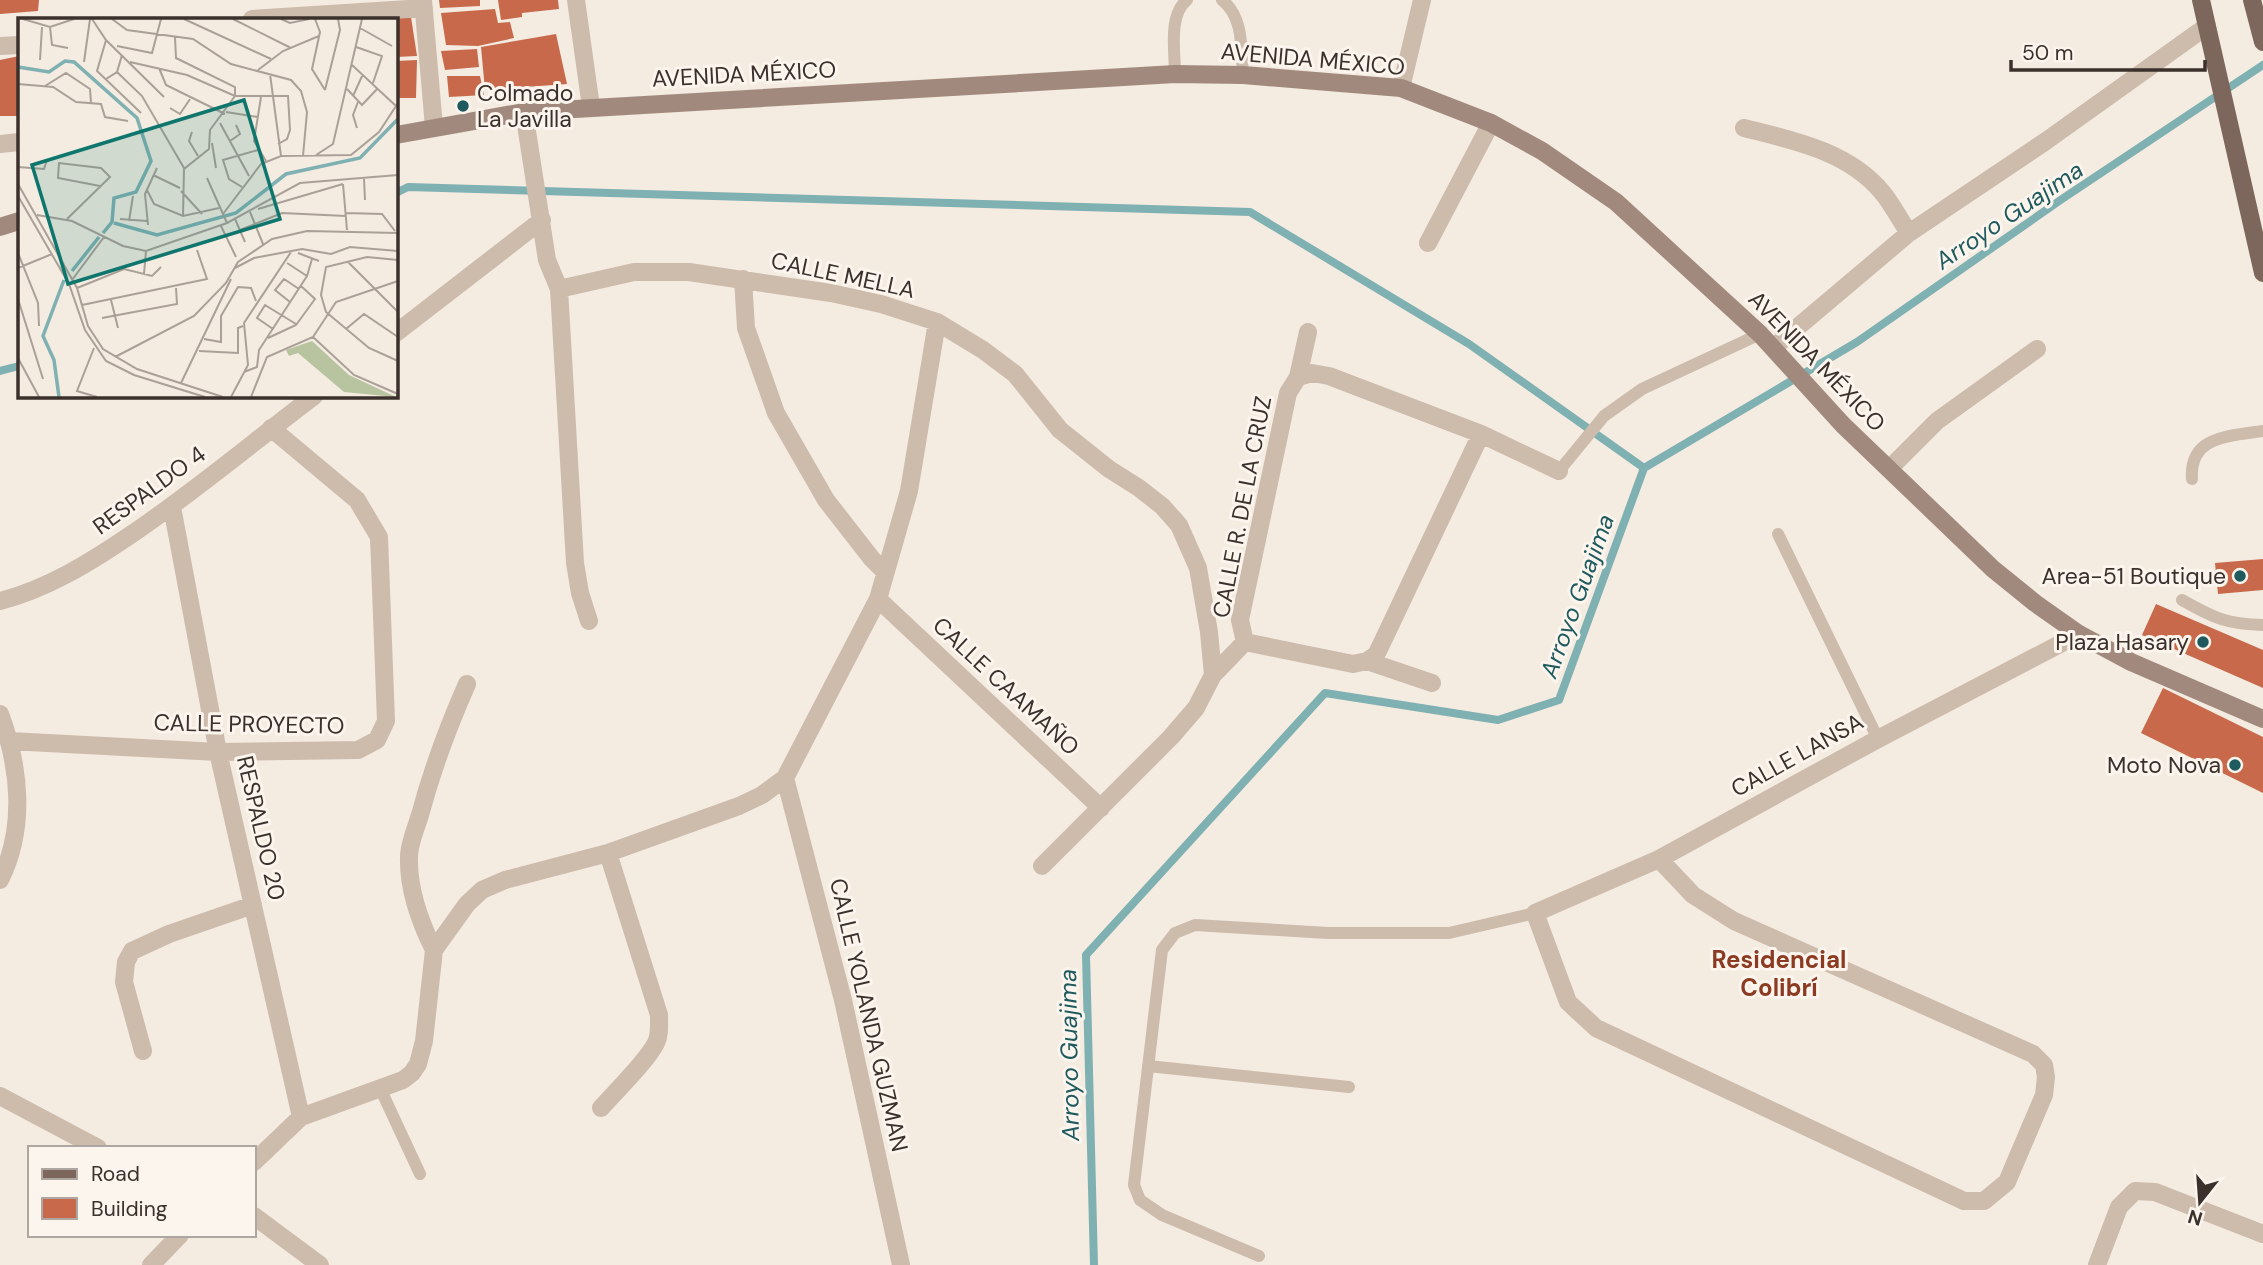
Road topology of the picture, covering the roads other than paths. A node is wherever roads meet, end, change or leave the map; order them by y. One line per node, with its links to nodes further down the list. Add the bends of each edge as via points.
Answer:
1 (254, 0): 9 (street)
2 (576, 0): 18 (street)
3 (1187, 0): 15 (lane, via 1175,20)
4 (1222, 0): 16 (lane, via 1237,19)
5 (1422, 0): 17 (street)
6 (2202, 0): 11 (main road)
7 (2252, 0): 12 (main road)
8 (423, 4): 10 (street); 21 (street)
9 (254, 18)
10 (265, 18)
11 (2207, 26): 29 (street); 31 (main road)
12 (2263, 42)
13 (18, 45): 14 (street)
14 (0, 46)
15 (1175, 74): 16 (street, AVENIDA MÉXICO); 18 (street, AVENIDA MÉXICO)
16 (1243, 75): 17 (street, AVENIDA MÉXICO)
17 (1401, 88): 20 (street, AVENIDA MÉXICO)
18 (591, 107): 19 (street, AVENIDA MÉXICO)
19 (524, 112): 21 (street, AVENIDA MÉXICO); 27 (street)
20 (1491, 123): 30 (street); 37 (street, AVENIDA MÉXICO, via 1542,151 1616,202)
21 (434, 127): 23 (street, AVENIDA MÉXICO)
22 (1744, 128): 29 (street, via 1805,143 1855,168 1881,191)
23 (397, 135)
24 (18, 142): 25 (street)
25 (0, 145)
26 (18, 220): 28 (street)
27 (542, 220): 33 (street, via 547,260); 35 (street)
28 (0, 227)
29 (1909, 233): 38 (street)
30 (1428, 243)
31 (2263, 273)
32 (743, 279): 33 (street, CALLE MELLA, via 689,272 634,272); 34 (street, CALLE MELLA, via 881,304); 50 (street, via 746,328 776,413 827,500)
33 (559, 289): 54 (street, via 575,563)
34 (937, 322): 50 (street, via 909,491); 59 (street, CALLE MELLA, via 1015,374 1060,430 1162,506 1179,525 1198,568)
35 (397, 331)
36 (1308, 332): 40 (street, CALLE R. DE LA CRUZ)
37 (1760, 334): 38 (street, AVENIDA MÉXICO); 46 (lane, via 1642,389 1604,416)
38 (1773, 348): 45 (street, AVENIDA MÉXICO)
39 (2037, 349): 45 (street, via 1937,421)
40 (1298, 377): 44 (street, via 1312,373 1329,376); 57 (street, CALLE R. DE LA CRUZ, via 1288,393 1240,620)
41 (313, 397): 42 (street, RESPALDO 4)
42 (271, 428): 48 (street, RESPALDO 4); 66 (street, CALLE PROYECTO, via 357,500 379,537 386,721 377,740 358,750)
43 (2263, 430): 47 (lane, via 2204,445 2191,464)
44 (1481, 433): 46 (street); 58 (street, via 1376,655)
45 (1889, 470): 56 (street, AVENIDA MÉXICO, via 1993,569)
46 (1559, 471)
47 (2192, 480)
48 (172, 507): 53 (street, RESPALDO 4, via 85,565); 66 (street, RESPALDO 20)
49 (1777, 534): 64 (lane)
50 (886, 572): 51 (street)
51 (878, 599): 67 (street); 68 (street, CALLE CAAMAÑO)
52 (2182, 600): 55 (lane, via 2213,618)
53 (0, 601)
54 (589, 621)
55 (2263, 625)
56 (2079, 634): 63 (street, AVENIDA MÉXICO, via 2131,662); 64 (street, CALLE LANSA)
57 (1245, 642): 58 (street, via 1353,664); 59 (street, CALLE R. DE LA CRUZ)
58 (1367, 661): 60 (street)
59 (1213, 676): 68 (street, CALLE R. DE LA CRUZ, via 1196,708)
60 (1432, 683)
61 (467, 684): 75 (street, via 432,772 409,855 416,904)
62 (0, 714): 65 (street)
63 (2263, 719)
64 (1878, 739): 70 (street, CALLE LANSA)
65 (10, 741): 66 (street, CALLE PROYECTO); 72 (street, via 18,814)
66 (218, 752): 73 (street, RESPALDO 20)
67 (785, 778): 69 (street, via 739,806); 92 (street, CALLE YOLANDA GUZMAN, via 843,1000)
68 (1101, 808): 71 (street, CALLE R. DE LA CRUZ)
69 (608, 853): 75 (street, via 482,890); 81 (street, via 659,1015 659,1030 649,1053)
70 (1658, 859): 74 (street, CALLE LANSA); 74 (street, via 1693,895 1734,921 2033,1054 2043,1065 2044,1095 2007,1182 1984,1201 1964,1201 1596,1028 1568,1002)
71 (1042, 866)
72 (0, 880)
73 (253, 905): 76 (street, via 132,951 125,962 124,982); 82 (street, RESPALDO 20)
74 (1535, 914): 77 (lane, via 1449,933 1328,933 1195,925 1175,933 1162,950)
75 (434, 950): 79 (street, via 418,1064 403,1080)
76 (143, 1051)
77 (1148, 1066): 78 (lane); 89 (lane, via 1134,1185 1140,1200)
78 (1349, 1087)
79 (380, 1088): 82 (street); 85 (lane)
80 (0, 1096): 83 (street)
81 (601, 1108)
82 (301, 1117): 84 (street)
83 (94, 1146)
84 (256, 1160)
85 (420, 1174)
86 (256, 1217): 91 (street)
87 (2263, 1234): 93 (street, via 2155,1192 2135,1191 2119,1207)
88 (178, 1237): 90 (street)
89 (1259, 1256)
90 (151, 1265)
91 (320, 1265)
92 (901, 1265)
93 (2097, 1265)

